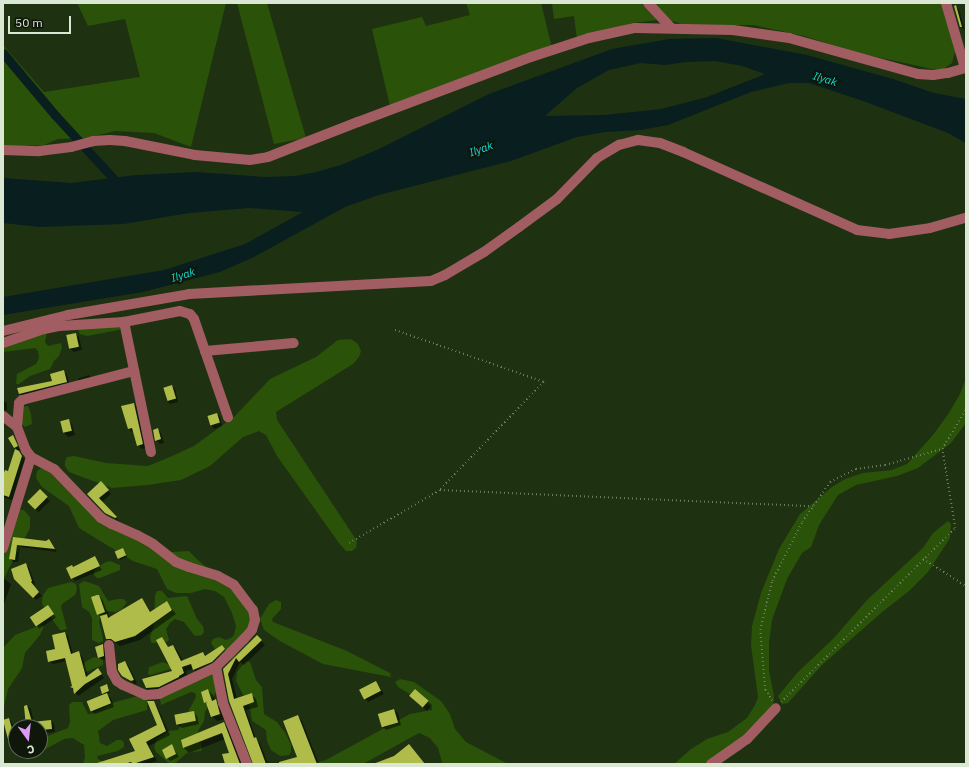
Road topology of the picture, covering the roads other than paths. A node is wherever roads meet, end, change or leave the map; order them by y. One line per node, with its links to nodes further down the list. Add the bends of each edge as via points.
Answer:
1 (648, 3): 3 (street)
2 (946, 3): 4 (street)
3 (670, 27): 4 (street, via 734,30 789,38 918,74 941,74); 5 (street, via 635,28 588,38 419,98 268,157 250,160 195,155 125,141 93,141 39,151)
4 (965, 68)
5 (3, 150)
6 (966, 218): 8 (street, via 930,228 889,234 857,230 683,152 660,143 638,140 619,145 597,158 557,199 484,252 431,281 189,294 68,315)
7 (124, 322): 9 (street, via 59,326); 11 (street, via 180,311 194,319); 12 (street)
8 (3, 332)
9 (3, 343)
10 (294, 343): 11 (street)
11 (205, 351): 14 (street)
12 (134, 371): 15 (street, via 22,400 19,404); 16 (street)
13 (3, 416): 15 (street)
14 (228, 417)
15 (17, 427): 17 (street, via 26,450)
16 (151, 452)
17 (32, 457): 18 (street); 20 (street, via 54,469 102,518 137,535 176,562 218,576 234,585 253,610 255,620 252,630 244,640)
18 (3, 548)
19 (109, 645): 20 (street, via 112,672 117,680 145,695 159,694)
20 (216, 667): 22 (street, via 223,703)
21 (776, 708): 23 (street, via 746,741)
22 (248, 764)
23 (711, 764)

